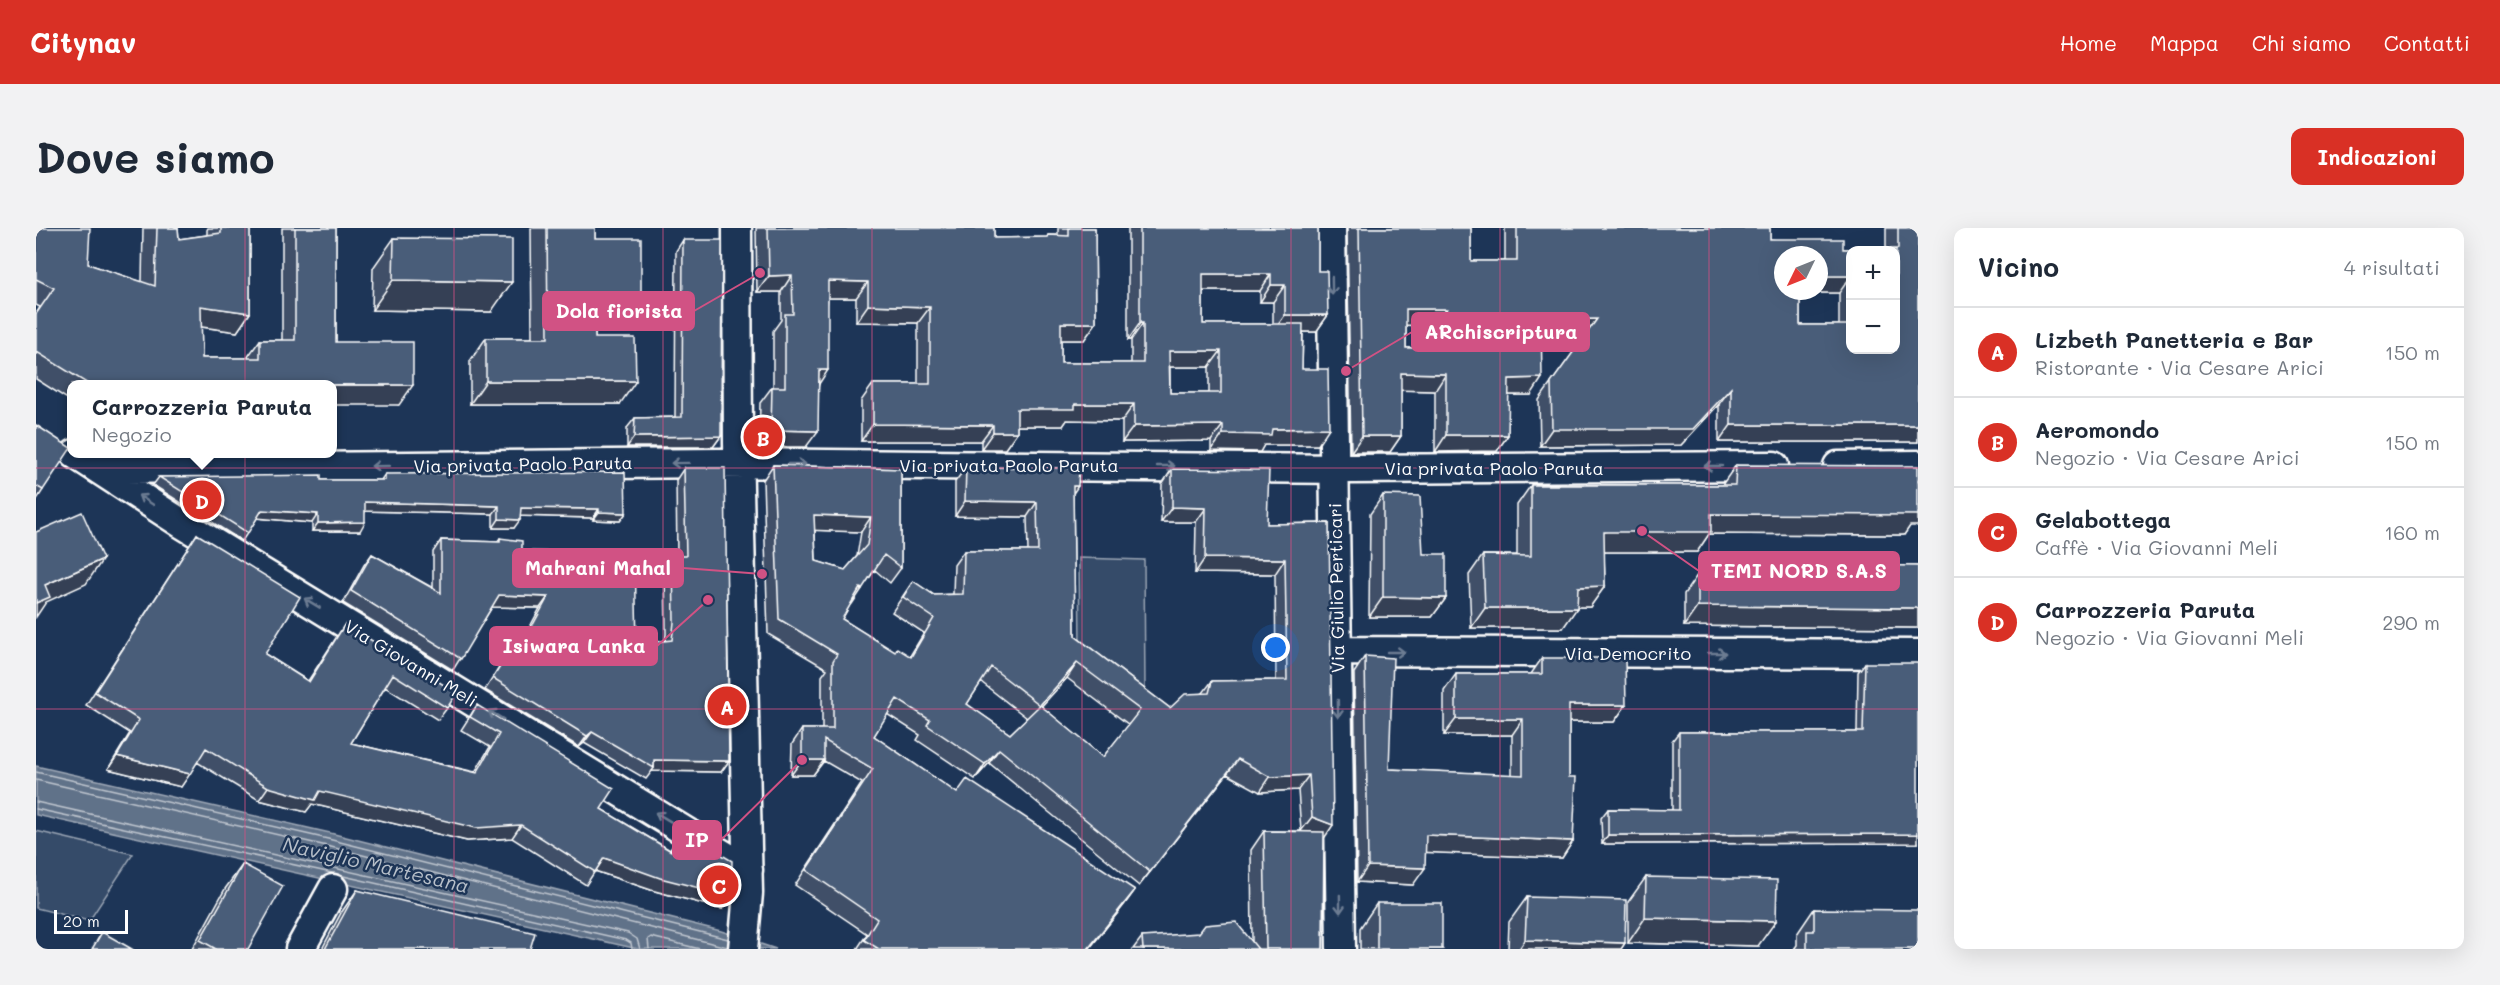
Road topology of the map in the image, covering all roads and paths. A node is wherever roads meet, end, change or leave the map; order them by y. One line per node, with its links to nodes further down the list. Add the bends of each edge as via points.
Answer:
1 (737, 228): 4 (street)
2 (1331, 228): 6 (street, Via Giulio Perticari, one-way to 6)
3 (82, 458): 7 (street, Via Giovanni Meli)
4 (739, 463): 6 (street, Via privata Paolo Paruta, one-way to 6); 7 (street, Via privata Paolo Paruta, one-way to 7); 10 (street)
5 (1918, 465): 6 (street, Via privata Paolo Paruta, one-way to 6)
6 (1335, 468): 8 (street, Via Giulio Perticari)
7 (99, 469): 10 (street, Via Giovanni Meli, one-way to 7)
8 (1337, 651): 9 (street, Via Democrito, one-way to 9); 14 (street, Via Giulio Perticari, one-way to 14)
9 (1918, 654)
10 (748, 882): 13 (street)
11 (333, 890): 12 (street)
12 (300, 949)
13 (743, 949)
14 (1341, 949)

